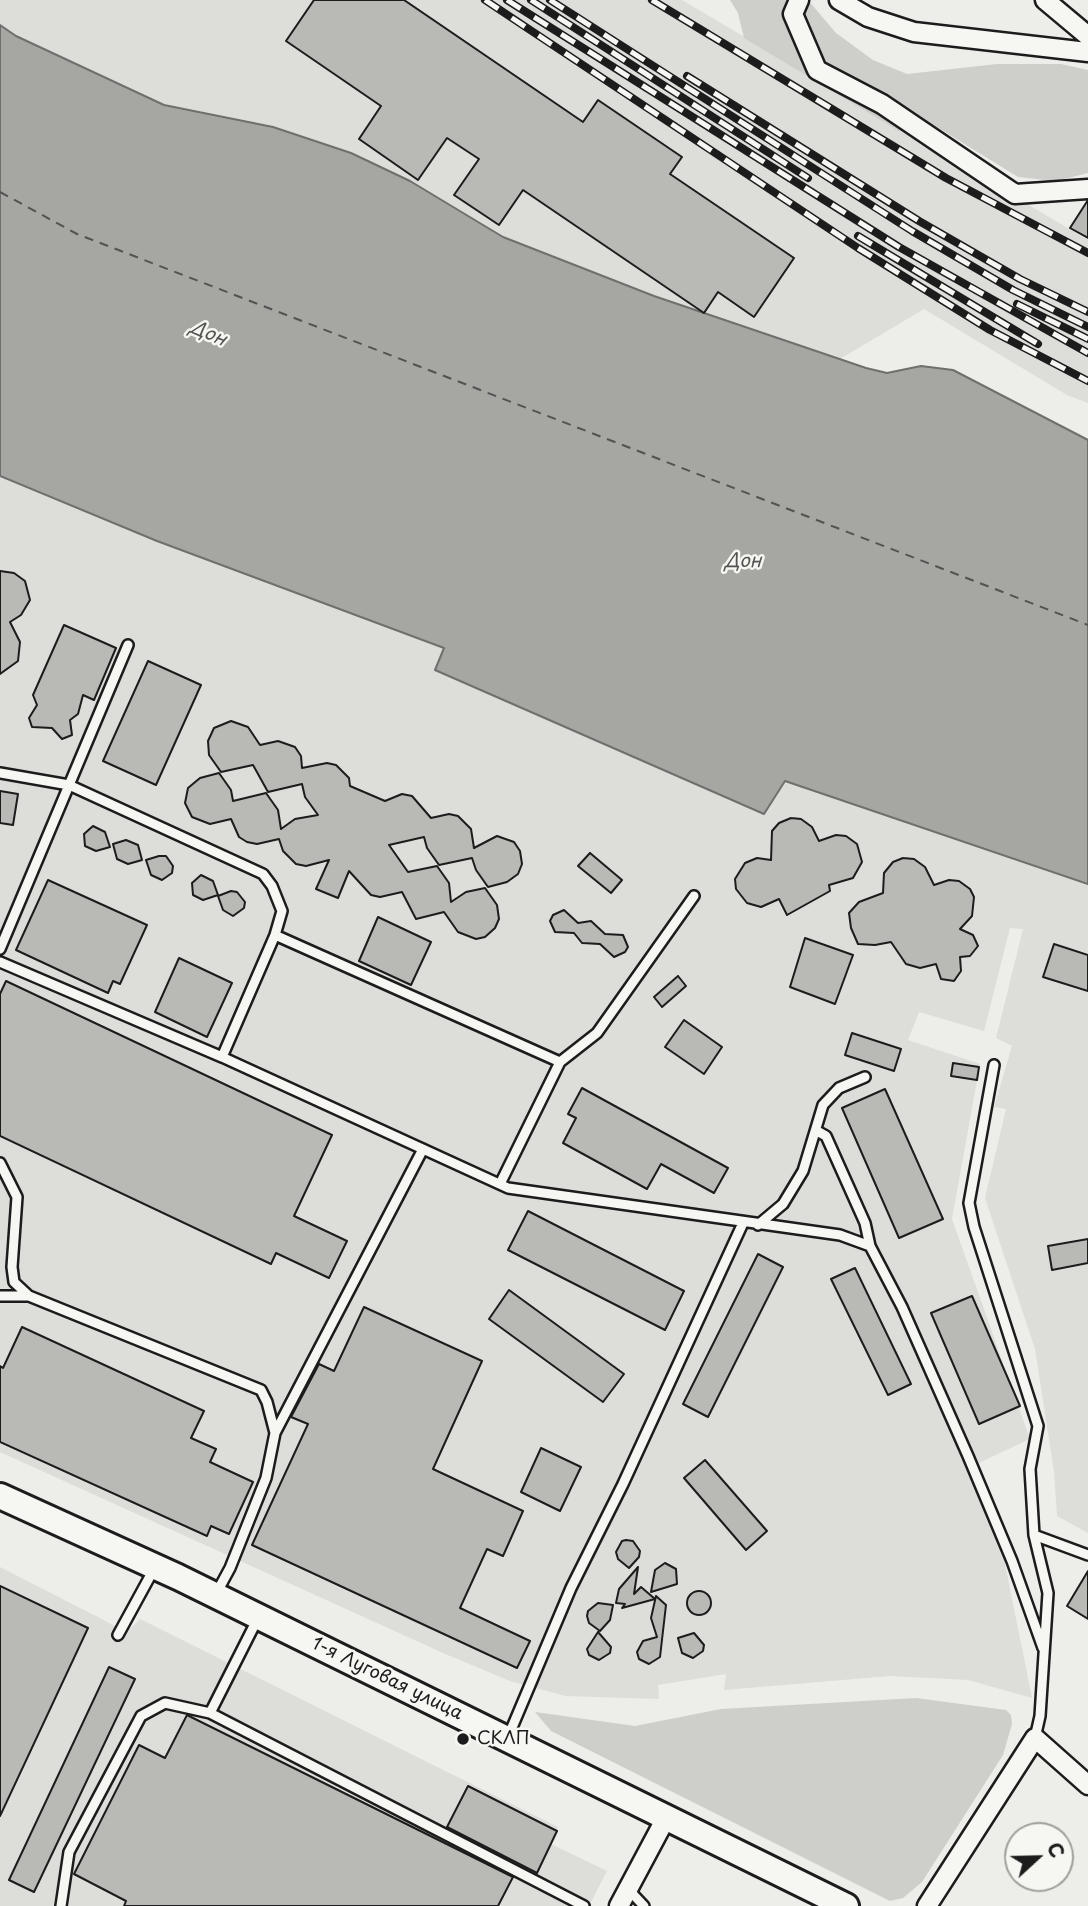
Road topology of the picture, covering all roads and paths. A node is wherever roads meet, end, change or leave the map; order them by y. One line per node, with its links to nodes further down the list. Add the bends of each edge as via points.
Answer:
1 (799, 0): 6 (street, via 793,14 817,70 882,104 1015,194)
2 (839, 0): 5 (street, via 868,17 914,32)
3 (1045, 0): 4 (street)
4 (1088, 36)
5 (1088, 52)
6 (1088, 189)
7 (128, 645): 9 (lane)
8 (0, 773): 9 (lane)
9 (69, 785): 11 (lane, via 263,874 282,911); 12 (lane)
10 (694, 896): 15 (lane, via 597,1033)
11 (275, 935): 14 (lane); 15 (lane)
12 (0, 949)
13 (0, 962): 14 (lane)
14 (222, 1058): 19 (lane)
15 (560, 1062): 21 (lane)
16 (994, 1065): 29 (lane, via 970,1203 1038,1426 1030,1469)
17 (866, 1077): 18 (lane, via 839,1088 823,1105)
18 (817, 1131): 23 (lane, via 790,1193); 24 (lane, via 826,1136 865,1223)
19 (423, 1149): 21 (lane); 27 (lane)
20 (0, 1163): 26 (lane, via 17,1197 15,1282)
21 (500, 1184): 22 (lane)
22 (743, 1223): 23 (lane); 37 (lane, via 571,1588)
23 (758, 1225): 24 (lane, via 839,1235)
24 (870, 1246): 35 (lane, via 968,1455)
25 (0, 1296): 26 (lane)
26 (29, 1296): 27 (lane, via 261,1390)
27 (275, 1433): 32 (lane, via 266,1478)
28 (0, 1496): 31 (main road, 1-я Луговая улица)
29 (1034, 1535): 30 (lane); 35 (lane, via 1048,1593)
30 (1088, 1555)
31 (154, 1567): 32 (main road, 1-я Луговая улица); 34 (lane)
32 (215, 1595): 33 (main road, 1-я Луговая улица)
33 (258, 1616): 36 (lane); 37 (main road, 1-я Луговая улица)
34 (118, 1634)
35 (1043, 1648): 38 (lane)
36 (210, 1713): 42 (lane, via 165,1703 141,1716 69,1852); 43 (lane)
37 (508, 1738): 40 (main road, 1-я Луговая улица)
38 (1035, 1738): 39 (street); 47 (street)
39 (1088, 1785)
40 (667, 1816): 41 (street); 46 (main road, 1-я Луговая улица)
41 (628, 1889): 44 (street); 45 (lane)
42 (61, 1906)
43 (584, 1906)
44 (620, 1906)
45 (644, 1906)
46 (846, 1906)
47 (927, 1906)

